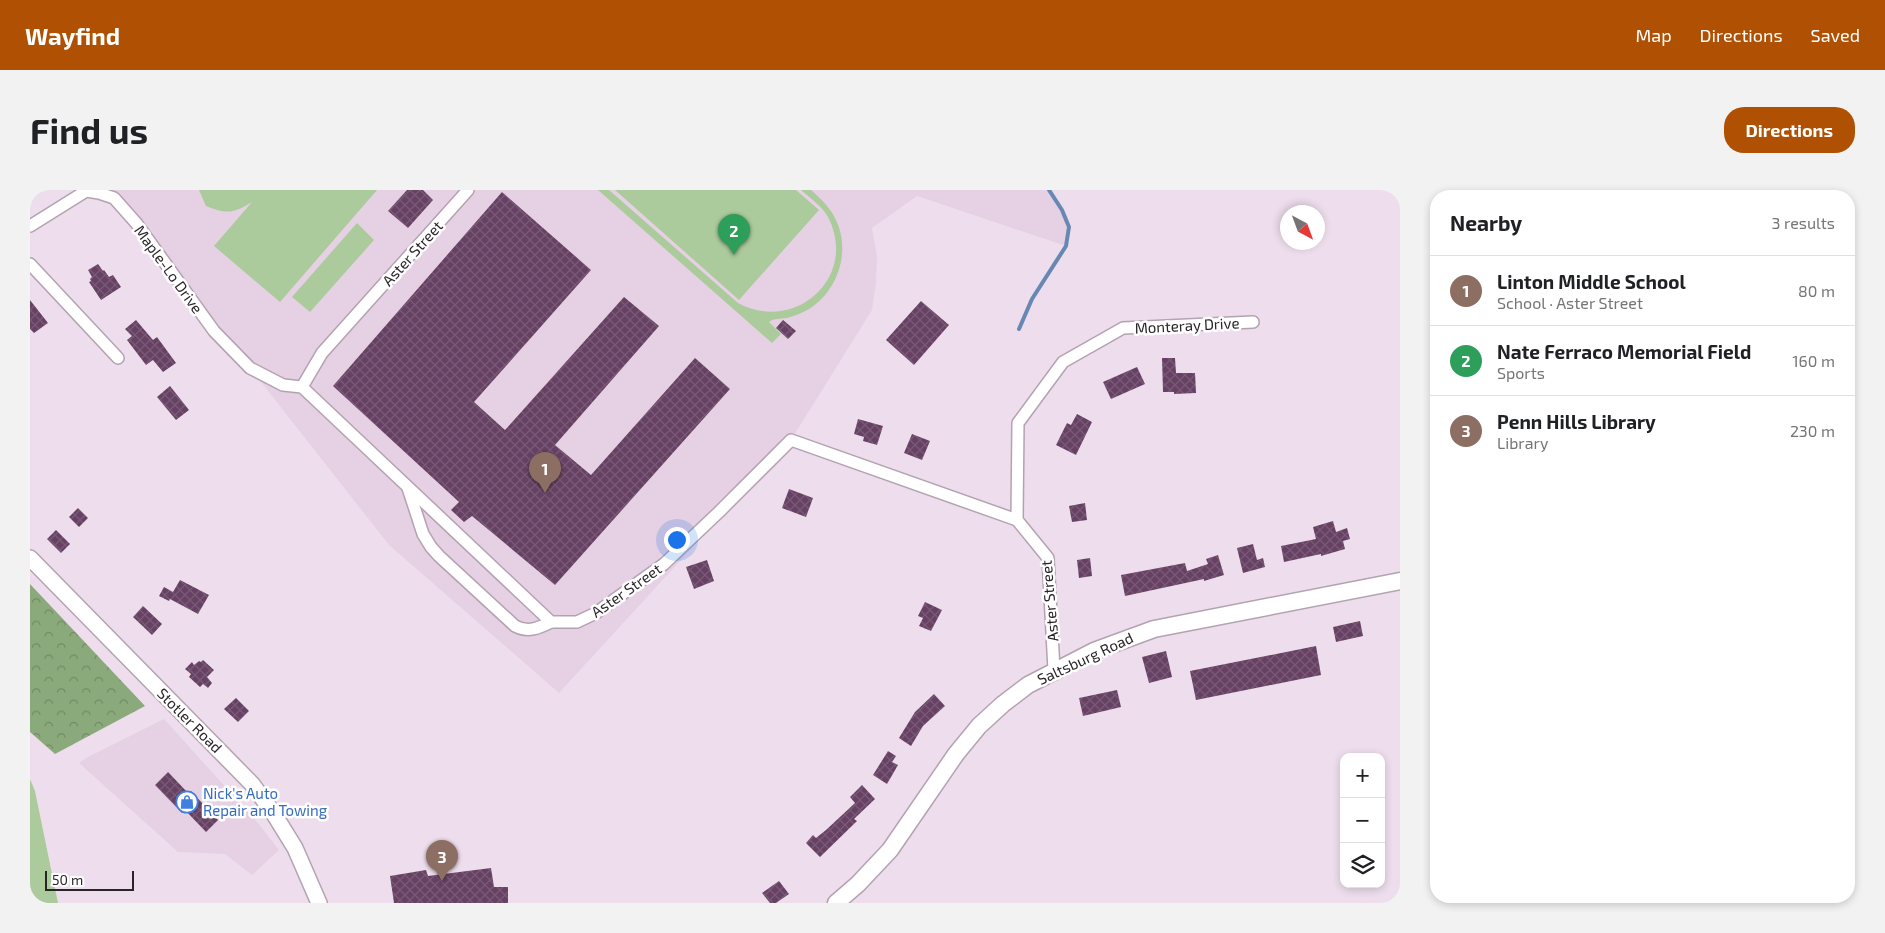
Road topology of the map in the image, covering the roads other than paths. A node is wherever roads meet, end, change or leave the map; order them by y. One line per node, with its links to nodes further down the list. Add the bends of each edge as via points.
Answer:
1 (468, 190): 6 (street, Aster Street, via 322,353)
2 (30, 226): 6 (street, Maple-Lo Drive, via 86,191 114,198 137,224 214,330 250,368 283,385)
3 (30, 264): 5 (street)
4 (1253, 322): 8 (street, Monteray Drive, via 1123,328 1063,362 1018,423)
5 (118, 358)
6 (302, 387): 7 (street)
7 (408, 486): 11 (street); 11 (street, Aster Street, via 423,534 439,556 515,626 531,630)
8 (1017, 520): 11 (street, Aster Street, via 791,440 664,564 596,613 577,622); 12 (street, Aster Street, via 1048,558)
9 (30, 558): 13 (street, Stotler Road, via 252,784 295,848)
10 (1400, 581): 12 (main road, Saltsburg Road, via 1154,629)
11 (551, 622)
12 (1054, 670): 14 (main road, Saltsburg Road, via 1028,685 979,726 890,850)
13 (319, 903)
14 (836, 903)

